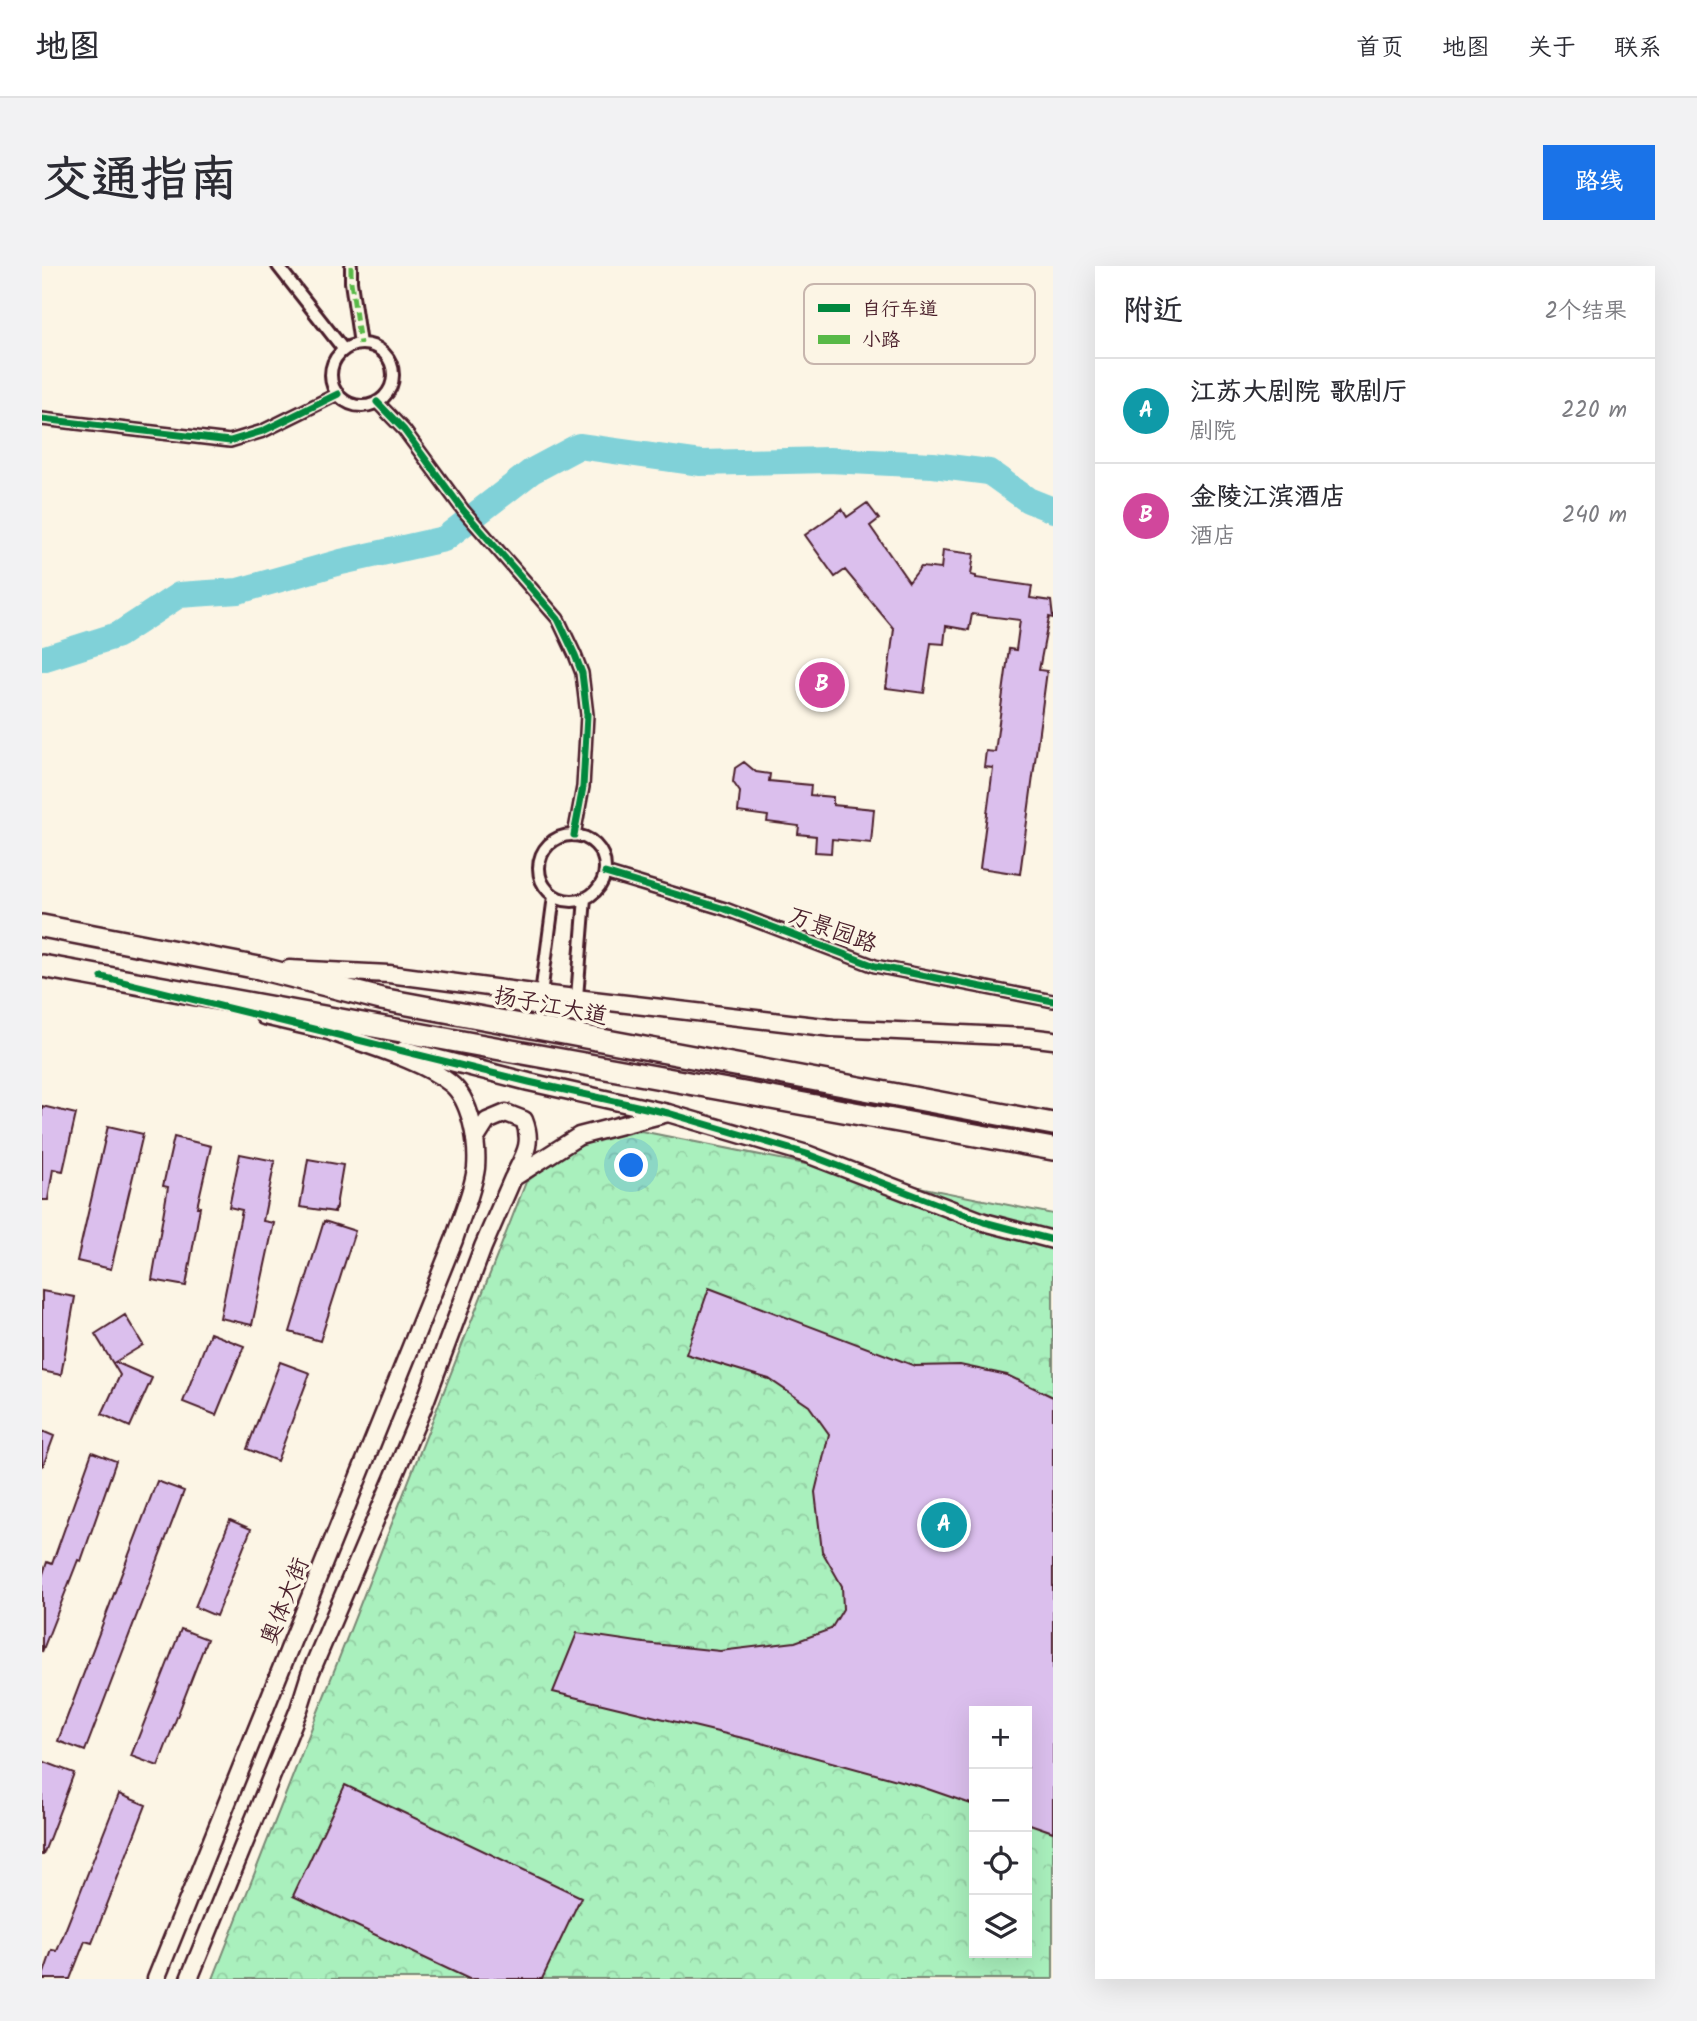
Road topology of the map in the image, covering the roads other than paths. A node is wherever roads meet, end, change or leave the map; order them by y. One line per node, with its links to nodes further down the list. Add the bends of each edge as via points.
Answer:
1 (278, 266): 4 (street)
2 (351, 266): 3 (street)
3 (360, 344): 4 (street); 6 (street, via 379,350 391,366 390,387)
4 (344, 350): 5 (street, via 332,366)
5 (338, 394): 6 (street, via 360,406); 7 (street, via 263,431 230,441)
6 (377, 402): 8 (street, via 558,619 575,655 587,715 583,787)
7 (42, 419)
8 (574, 835): 9 (street, via 601,852); 10 (street, via 554,841 541,858 541,879)
9 (605, 873): 11 (street); 18 (street, 万景园路, via 725,909 875,966)
10 (554, 896): 11 (street); 16 (street)
11 (585, 898): 17 (street)
12 (42, 926): 14 (highway, 扬子江大道)
13 (42, 966): 15 (highway)
14 (259, 968): 16 (street, via 389,974); 22 (highway, 扬子江大道, via 381,999)
15 (102, 977): 19 (street); 24 (highway)
16 (541, 994): 17 (street)
17 (576, 997): 20 (street, via 833,1028)
18 (1053, 1000)
19 (331, 1032): 21 (street); 23 (street, via 452,1083 470,1117)
20 (1053, 1040)
21 (668, 1113): 25 (street, via 579,1136); 26 (street, via 807,1154 984,1222)
22 (1053, 1124)
23 (475, 1140): 25 (street, via 487,1121 506,1112 524,1120 530,1135); 27 (street, 奥体大街, via 475,1169 454,1240)
24 (1053, 1149)
25 (513, 1178): 28 (street)
26 (1053, 1240)
27 (156, 1979)
28 (189, 1979)

